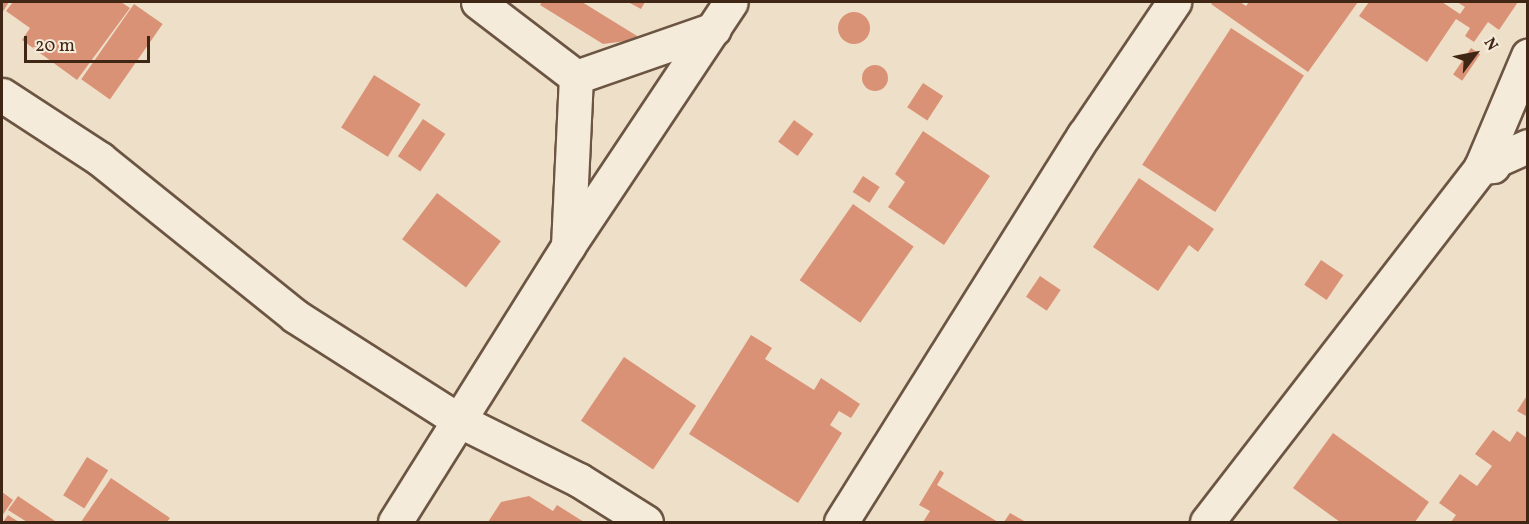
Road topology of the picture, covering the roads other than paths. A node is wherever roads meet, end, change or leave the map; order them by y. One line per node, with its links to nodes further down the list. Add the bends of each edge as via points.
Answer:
1 (478, 2): 6 (street)
2 (731, 2): 4 (street)
3 (1174, 2): 15 (street, via 1084,135)
4 (714, 29): 6 (street); 11 (street)
5 (1527, 56): 10 (street)
6 (576, 77): 11 (street)
7 (2, 95): 12 (street, via 100,159 295,316)
8 (1527, 146): 10 (street)
9 (1527, 163): 10 (street)
10 (1481, 167): 16 (street)
11 (568, 246): 12 (street)
12 (458, 420): 13 (street); 14 (street, via 579,480)
13 (395, 522)
14 (646, 522)
15 (841, 522)
16 (1207, 522)

